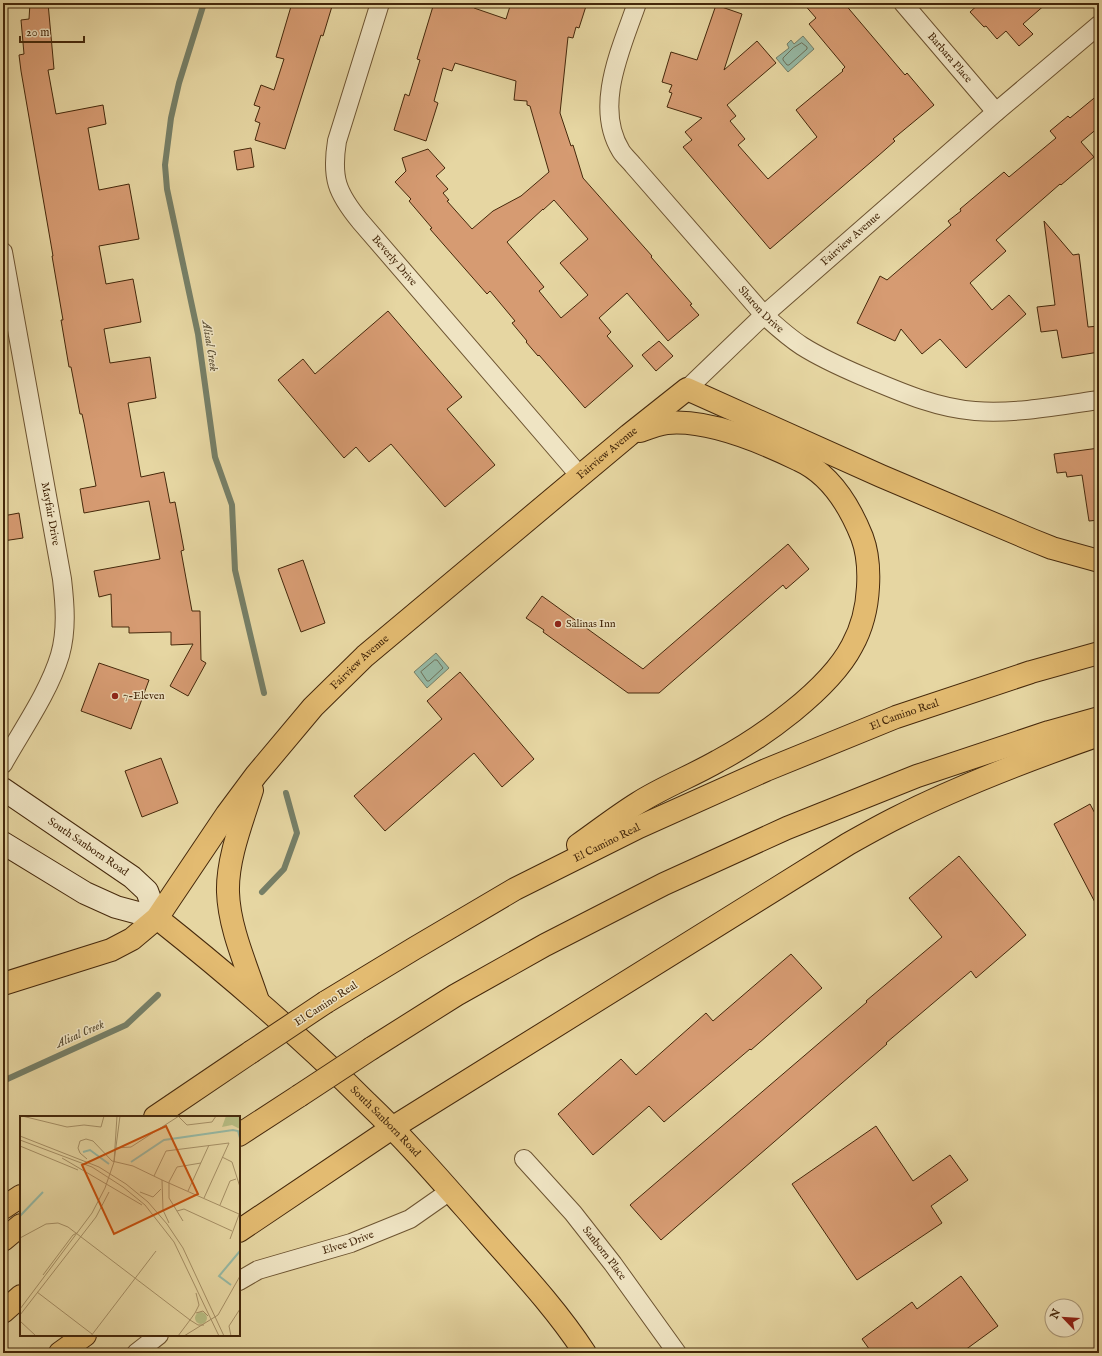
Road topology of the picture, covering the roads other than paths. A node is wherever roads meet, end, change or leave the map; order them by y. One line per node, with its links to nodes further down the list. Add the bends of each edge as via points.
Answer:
1 (380, 3): 11 (street, Beverly Drive, via 336,141 334,164 339,191 360,221)
2 (637, 3): 7 (street, Sharon Drive, via 615,70 610,95 610,117 618,144 633,165)
3 (903, 3): 5 (street, Barbara Place)
4 (1099, 25): 5 (street, Fairview Avenue)
5 (996, 112): 7 (street, Fairview Avenue)
6 (3, 252): 16 (street, Mayfair Drive, via 62,579 65,625 60,655 53,673)
7 (764, 315): 8 (street, Fairview Avenue); 9 (street, Sharon Drive, via 796,342 824,359 911,396 948,407 974,411 1028,410)
8 (687, 389): 10 (highway, Fairview Avenue); 12 (highway, via 1025,537 1052,548)
9 (1099, 400)
10 (629, 435): 11 (highway, Fairview Avenue); 20 (highway, via 665,423 681,422 706,426 768,446 802,461 815,470 849,509 864,542 869,576 865,612 852,648 831,676 796,709 720,761 638,803)
11 (580, 476): 17 (highway, Fairview Avenue, via 355,665 313,707)
12 (1099, 561)
13 (1099, 652): 20 (highway, El Camino Real, via 896,717 766,770 638,827)
14 (1099, 718): 26 (highway, bridge, via 917,776 780,831 664,884 545,945 456,995)
15 (1099, 735): 25 (highway, via 951,793 896,818 848,844)
16 (3, 764)
17 (256, 775): 21 (highway, Fairview Avenue); 23 (highway, via 235,844 228,891 230,915)
18 (3, 789): 21 (main road, South Sanborn Road, via 132,877 147,891)
19 (3, 843): 21 (main road, South Sanborn Road, via 85,893 116,907)
20 (515, 889): 24 (highway, El Camino Real, bridge, via 326,1002)
21 (157, 918): 22 (highway, Fairview Avenue, via 132,939 111,950); 23 (highway, South Sanborn Road)
22 (3, 984)
23 (258, 1001): 25 (highway, South Sanborn Road)
24 (157, 1116)
25 (392, 1128): 28 (highway, South Sanborn Road); 32 (highway)
26 (240, 1134)
27 (524, 1159): 42 (street, Sanborn Place, via 582,1224)
28 (450, 1191): 34 (street, Elvee Drive, via 410,1219 351,1243 258,1270); 41 (highway, South Sanborn Road, via 545,1301)
29 (20, 1197): 30 (highway)
30 (3, 1208)
31 (20, 1226): 33 (highway)
32 (240, 1230)
33 (3, 1240)
34 (240, 1280)
35 (20, 1297): 36 (highway)
36 (3, 1312)
37 (84, 1336): 39 (highway)
38 (158, 1336): 40 (street)
39 (60, 1353)
40 (136, 1353)
41 (585, 1353)
42 (677, 1353)

